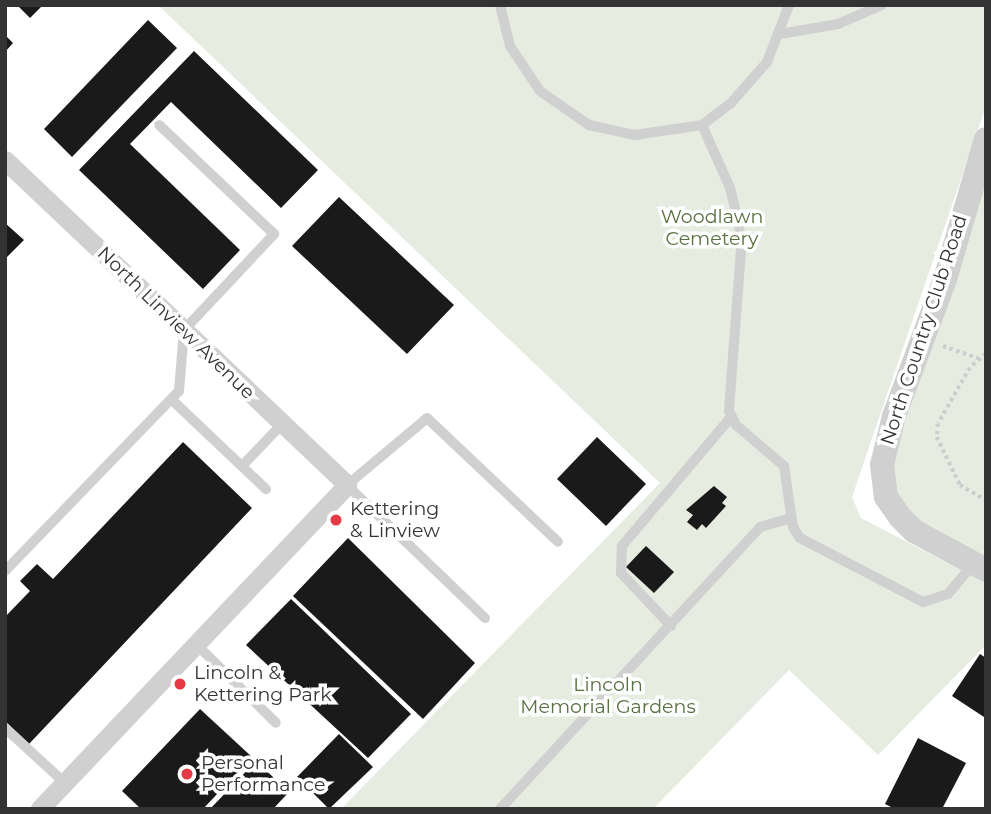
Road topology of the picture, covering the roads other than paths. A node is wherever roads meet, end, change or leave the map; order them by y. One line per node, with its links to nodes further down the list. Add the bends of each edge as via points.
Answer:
1 (500, 5): 6 (lane, via 510,46 524,73 566,113 589,125 635,135)
2 (789, 5): 4 (lane)
3 (882, 5): 4 (lane, via 838,24)
4 (780, 34): 6 (lane, via 754,80)
5 (159, 125): 9 (lane, via 275,234)
6 (702, 125): 11 (lane, via 730,188 741,250)
7 (986, 139): 18 (street, North Country Club Road, via 882,464 886,497 914,531)
8 (7, 165): 9 (street, North Linview Avenue)
9 (184, 330): 10 (lane, via 179,391); 12 (street, North Linview Avenue)
10 (171, 399): 13 (lane); 19 (lane)
11 (730, 418): 16 (lane, via 784,466); 21 (lane, via 622,546 621,573)
12 (282, 424): 13 (lane); 14 (street, North Linview Avenue)
13 (242, 466): 15 (lane)
14 (346, 485): 17 (lane, via 427,418); 20 (lane); 22 (street)
15 (266, 489)
16 (791, 518): 18 (lane, via 800,538 923,602 947,594); 21 (lane, via 760,527)
17 (558, 542)
18 (979, 567)
19 (5, 571)
20 (485, 618)
21 (671, 626): 27 (lane)
22 (196, 644): 23 (lane); 25 (street)
23 (276, 723)
24 (5, 728): 25 (lane)
25 (65, 783): 26 (street)
26 (40, 809)
27 (500, 809)

